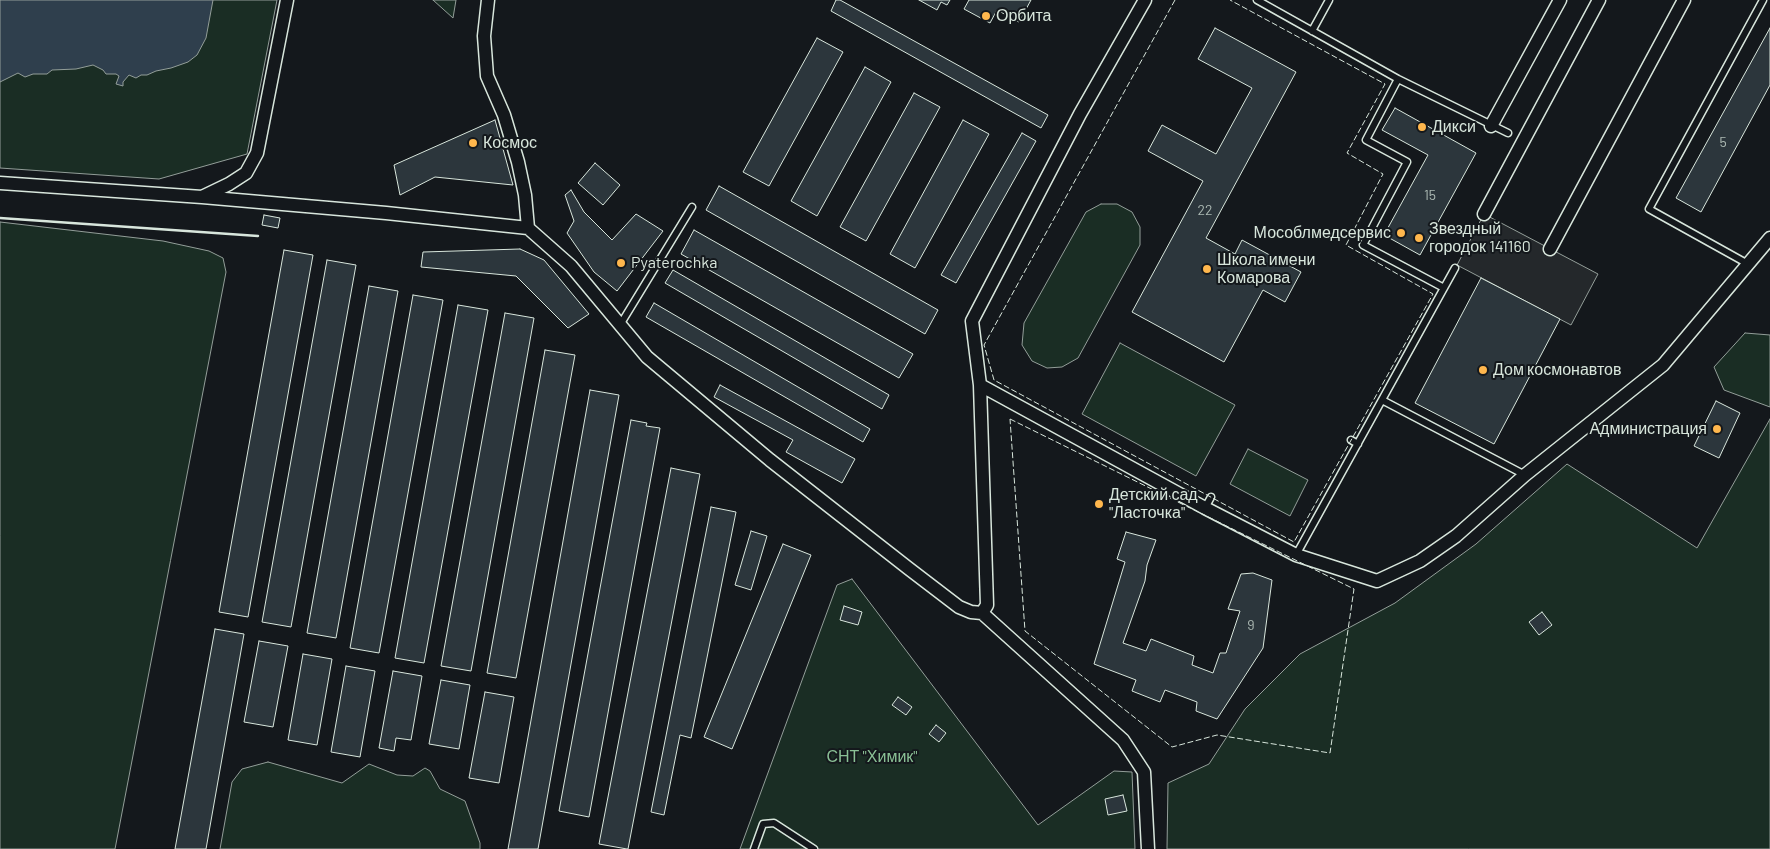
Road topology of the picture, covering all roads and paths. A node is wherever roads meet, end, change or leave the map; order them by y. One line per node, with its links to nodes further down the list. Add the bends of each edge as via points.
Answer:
1 (287, 0): 15 (street, via 257,153 246,173)
2 (488, 0): 18 (street, via 484,36 487,76 504,115 518,162)
3 (1145, 0): 25 (street, via 1080,114 972,321)
4 (1257, 0): 10 (lane)
5 (1329, 0): 10 (lane)
6 (1560, 0): 12 (street)
7 (1599, 0): 17 (street)
8 (1684, 0): 20 (street)
9 (1763, 0): 21 (lane, via 1649,209)
10 (1312, 31): 11 (lane)
11 (1398, 79): 12 (lane); 23 (lane, via 1366,140 1407,162 1363,245)
12 (1491, 126): 13 (lane)
13 (1508, 133)
14 (0, 183): 15 (street)
15 (202, 197): 18 (street)
16 (692, 207): 24 (lane)
17 (1484, 214)
18 (528, 228): 24 (street, via 571,266)
19 (1770, 238): 21 (street)
20 (1550, 249)
21 (1748, 264): 29 (street, via 1663,365)
22 (1455, 268): 23 (lane)
23 (1444, 288): 26 (lane)
24 (620, 325): 31 (street, via 647,356 770,460 960,607)
25 (980, 385): 30 (street, via 1208,503); 31 (street, via 987,605)
26 (1382, 400): 28 (lane); 29 (lane)
27 (1351, 440): 28 (lane)
28 (1358, 444): 30 (lane)
29 (1525, 475): 30 (street, via 1456,536 1420,561 1377,581)
30 (1296, 555)
31 (982, 613): 34 (street, via 1123,740 1144,772)
32 (754, 849): 33 (lane, via 764,824 774,823)
33 (814, 849)
34 (1148, 849)

